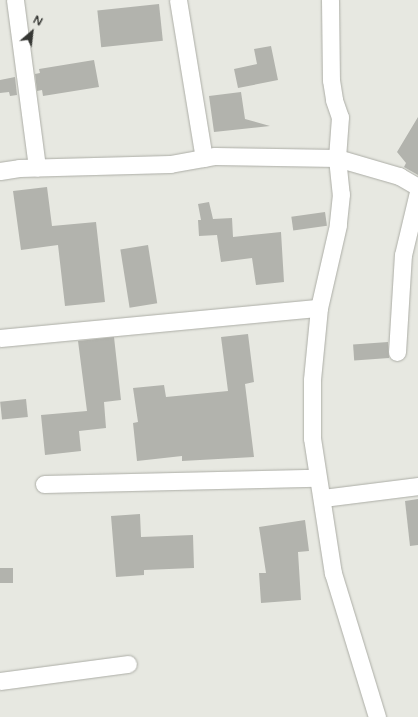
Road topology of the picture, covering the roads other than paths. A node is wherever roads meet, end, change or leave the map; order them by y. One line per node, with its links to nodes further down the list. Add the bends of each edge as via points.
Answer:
1 (15, 0): 6 (street)
2 (178, 0): 4 (street)
3 (330, 0): 5 (street, via 331,80 340,117)
4 (204, 158): 5 (street, via 240,155); 6 (street, via 170,164)
5 (337, 158): 8 (street, via 399,176); 10 (street, via 341,194 338,225)
6 (37, 168): 7 (street)
7 (0, 172)
8 (418, 187)
9 (418, 192): 12 (street, via 403,255)
10 (319, 308): 11 (street); 13 (street, via 312,413)
11 (0, 338)
12 (397, 352)
13 (316, 478): 14 (street); 16 (street)
14 (44, 484)
15 (418, 486): 16 (street)
16 (323, 498): 19 (street, via 333,573)
17 (128, 664): 18 (street)
18 (0, 681)
19 (377, 717)

